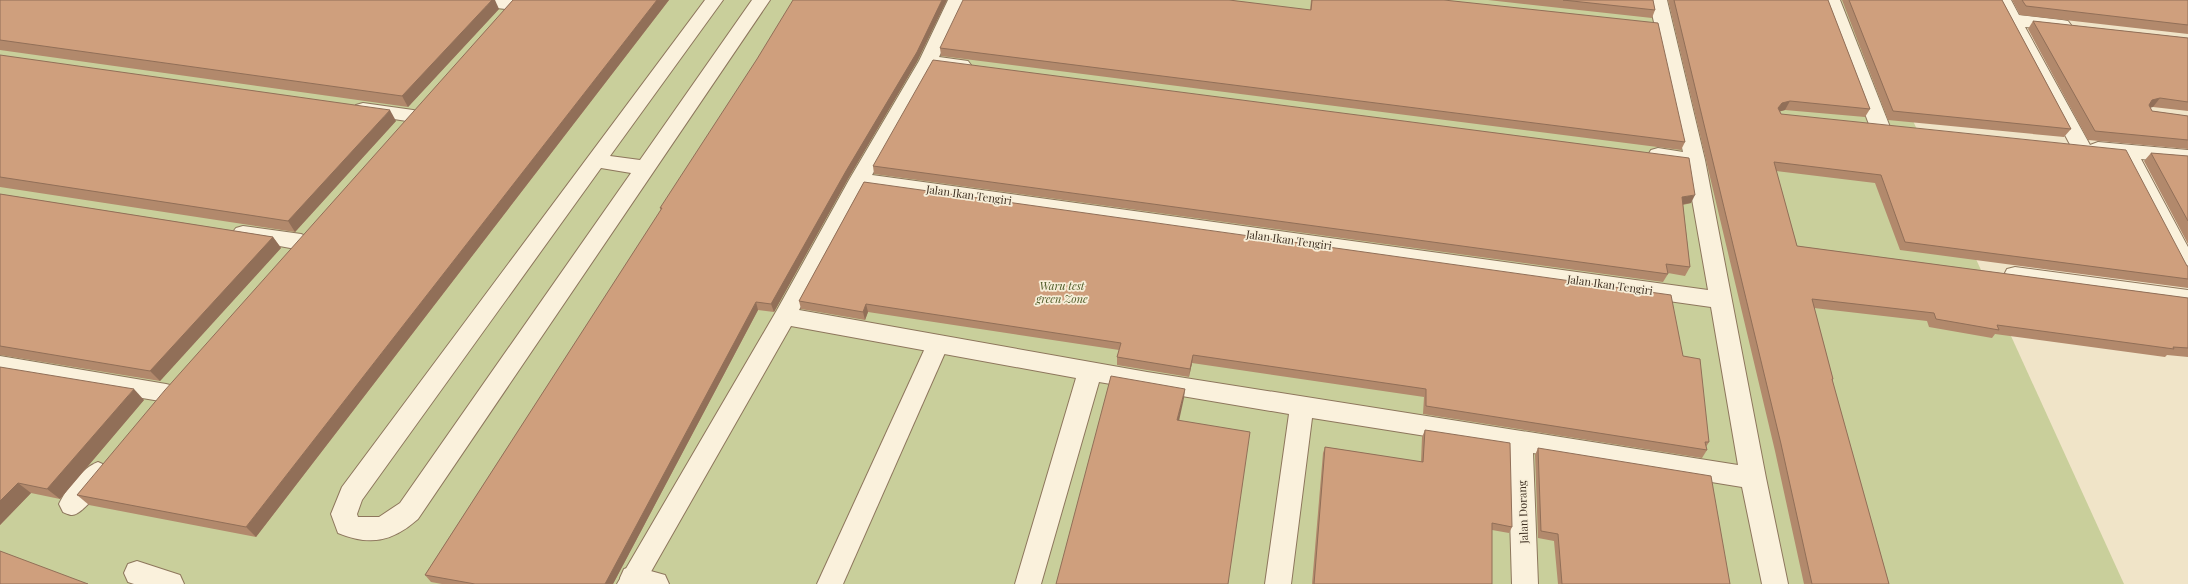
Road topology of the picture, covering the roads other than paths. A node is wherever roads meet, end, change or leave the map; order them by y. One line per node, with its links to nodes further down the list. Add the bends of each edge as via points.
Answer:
1 (482, 0): 8 (street)
2 (714, 0): 23 (street)
3 (761, 0): 24 (street)
4 (957, 0): 12 (street)
5 (1658, 0): 22 (street, via 1656,25)
6 (1831, 0): 15 (street, via 1888,128)
7 (2002, 0): 9 (street)
8 (516, 2): 10 (street)
9 (2012, 20): 11 (street); 18 (street)
10 (499, 22)
11 (2081, 28)
12 (928, 61): 13 (street); 25 (street)
13 (983, 68)
14 (343, 106): 16 (street, via 419,111)
15 (1856, 124)
16 (397, 134)
17 (2058, 144): 18 (street)
18 (2082, 147): 19 (street)
19 (2127, 151): 21 (street); 28 (street)
20 (1640, 152): 22 (street)
21 (2188, 157)
22 (1695, 160): 31 (street)
23 (596, 161): 24 (street); 24 (street, via 352,495 344,514 346,525 357,530 382,529 400,520 409,511)
24 (646, 168)
25 (859, 180): 31 (street, Jalan Ikan Tengiri); 32 (street)
26 (224, 230): 27 (street, via 307,236)
27 (286, 259)
28 (2188, 267)
29 (1998, 273): 30 (street)
30 (2188, 298)
31 (1720, 300): 42 (street)
32 (784, 316): 33 (street); 45 (street)
33 (937, 346): 35 (street); 47 (street)
34 (0, 365): 37 (street)
35 (1090, 372): 38 (street); 48 (street)
36 (181, 376): 37 (street)
37 (166, 393): 39 (street)
38 (1302, 406): 40 (street); 49 (street)
39 (151, 411)
40 (1520, 440): 42 (street); 50 (street, Jalan Dorang)
41 (112, 457): 43 (street)
42 (1753, 478): 51 (street)
43 (72, 504)
44 (137, 573): 46 (street)
45 (640, 582)
46 (171, 584)
47 (830, 584)
48 (1028, 584)
49 (1278, 584)
50 (1525, 584)
51 (1775, 584)

